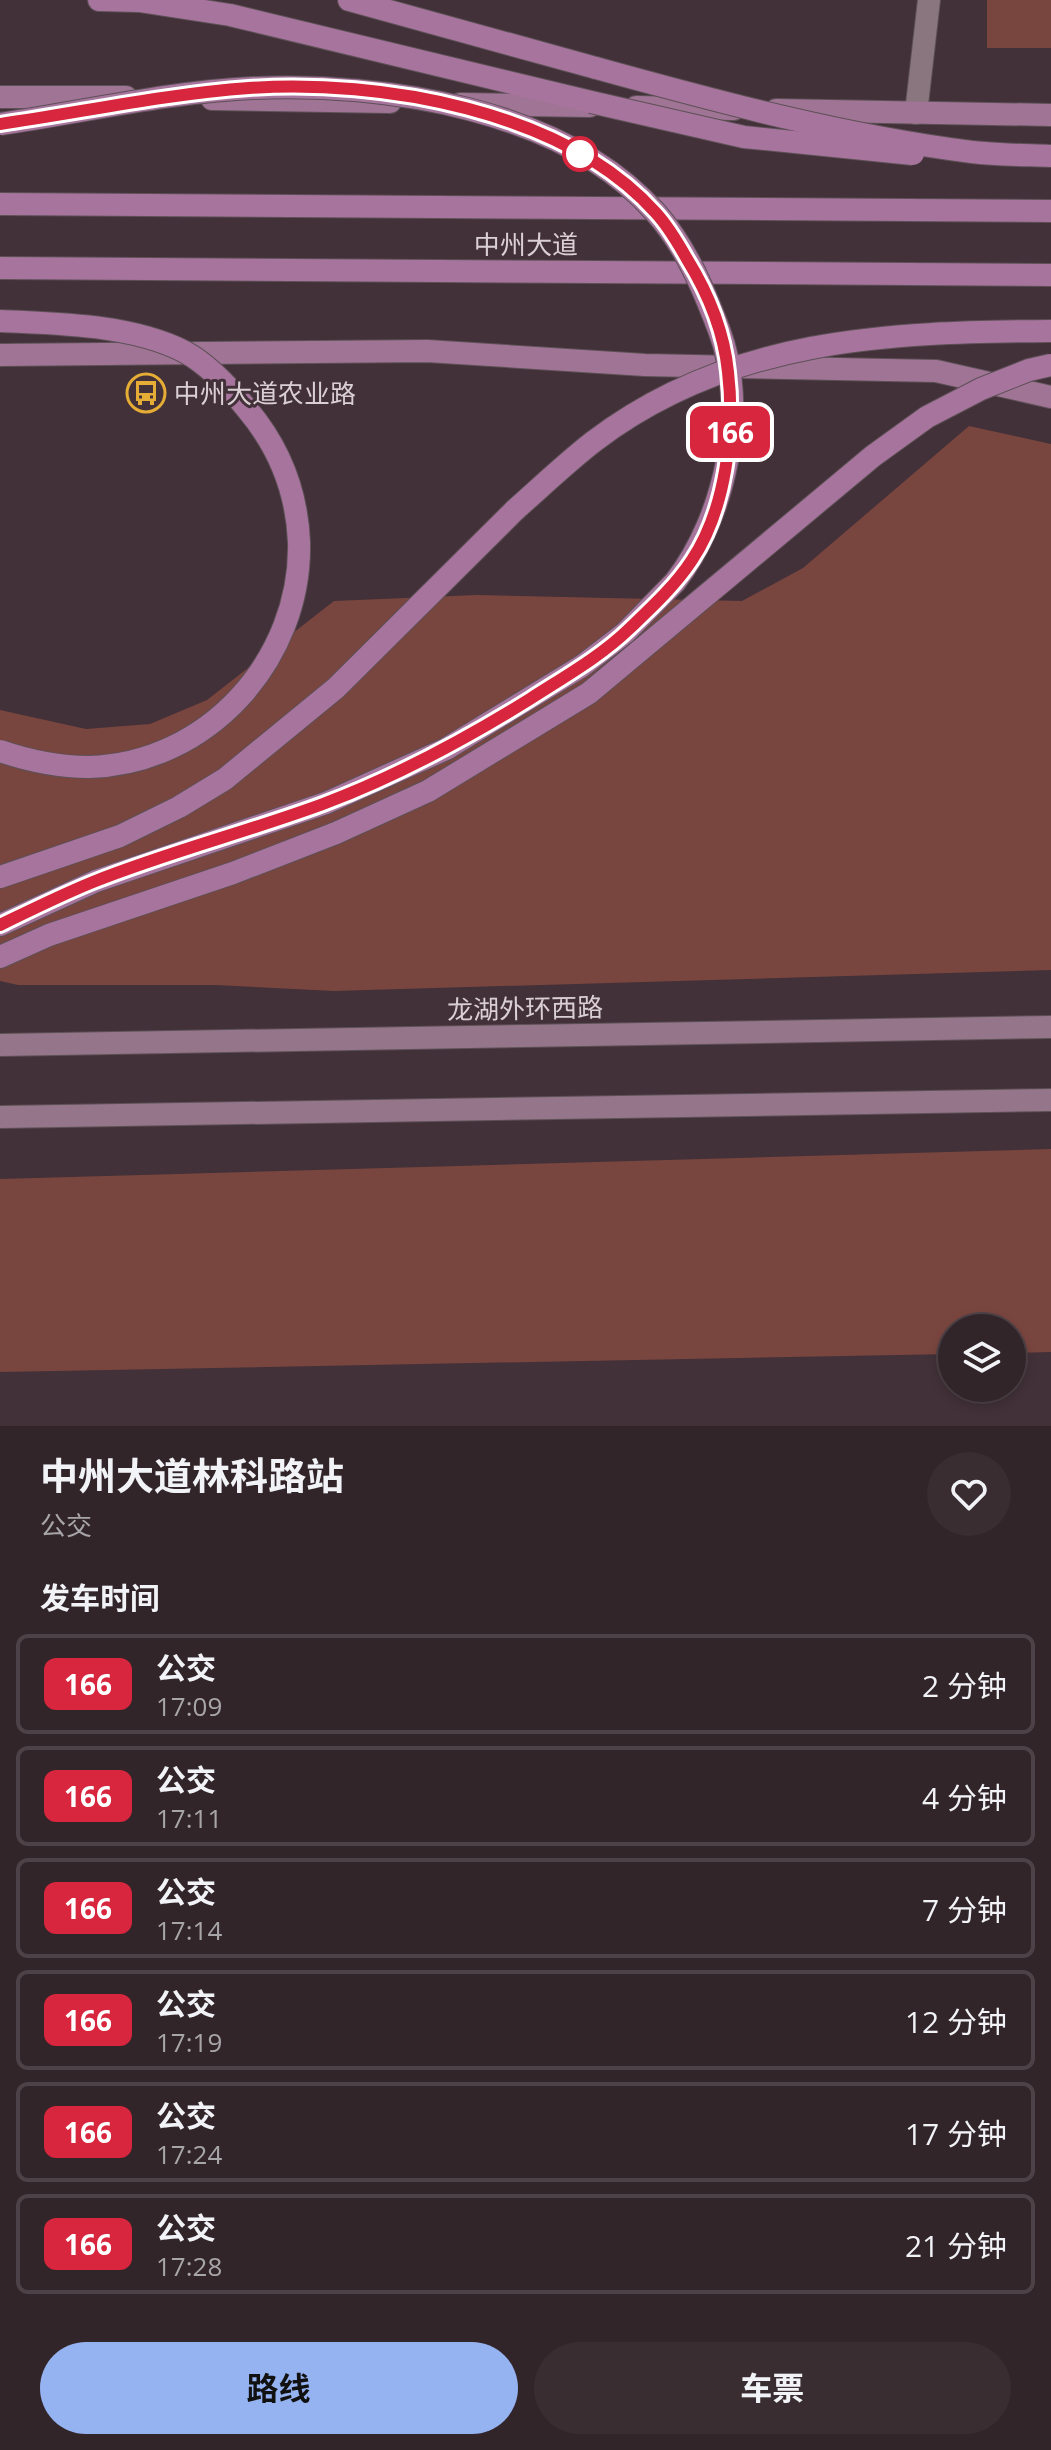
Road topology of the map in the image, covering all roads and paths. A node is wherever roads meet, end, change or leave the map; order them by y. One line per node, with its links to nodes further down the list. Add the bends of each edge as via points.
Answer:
1 (99, 0): 8 (highway, bridge, via 230,15 744,137 903,155)
2 (349, 0): 8 (highway, bridge, via 722,103)
3 (929, 0): 5 (street)
4 (0, 97): 5 (main road)
5 (916, 113): 6 (main road)
6 (1051, 115)
7 (0, 124): 21 (highway, bridge, via 206,93 308,88 464,107 563,142 620,179 676,241 701,281 725,345 731,397 730,446 722,484 693,559 625,633 582,666 446,749 326,803 96,881)
8 (975, 152): 9 (highway, bridge)
9 (1051, 156)
10 (0, 204): 11 (highway, 中州大道)
11 (1051, 211)
12 (0, 268): 13 (highway, 中州大道)
13 (1051, 275)
14 (0, 321): 19 (highway, bridge, via 87,325 160,342 207,367 240,399 273,445 293,498 299,554 290,610 268,660 236,703 193,736 145,758 92,767)
15 (1051, 331): 20 (highway, bridge, via 944,331 828,343 707,378 675,393 606,433 563,467 336,688 225,779 120,836)
16 (0, 355): 18 (main road, via 427,351 645,365 936,371)
17 (1051, 365): 22 (highway, bridge, via 981,389 927,417 589,693 428,791 233,873 49,935)
18 (1051, 397)
19 (0, 751)
20 (0, 877)
21 (0, 925)
22 (0, 957)
23 (1051, 1027): 24 (main road, 龙湖外环西路)
24 (0, 1045)
25 (1051, 1100): 26 (main road)
26 (0, 1117)

